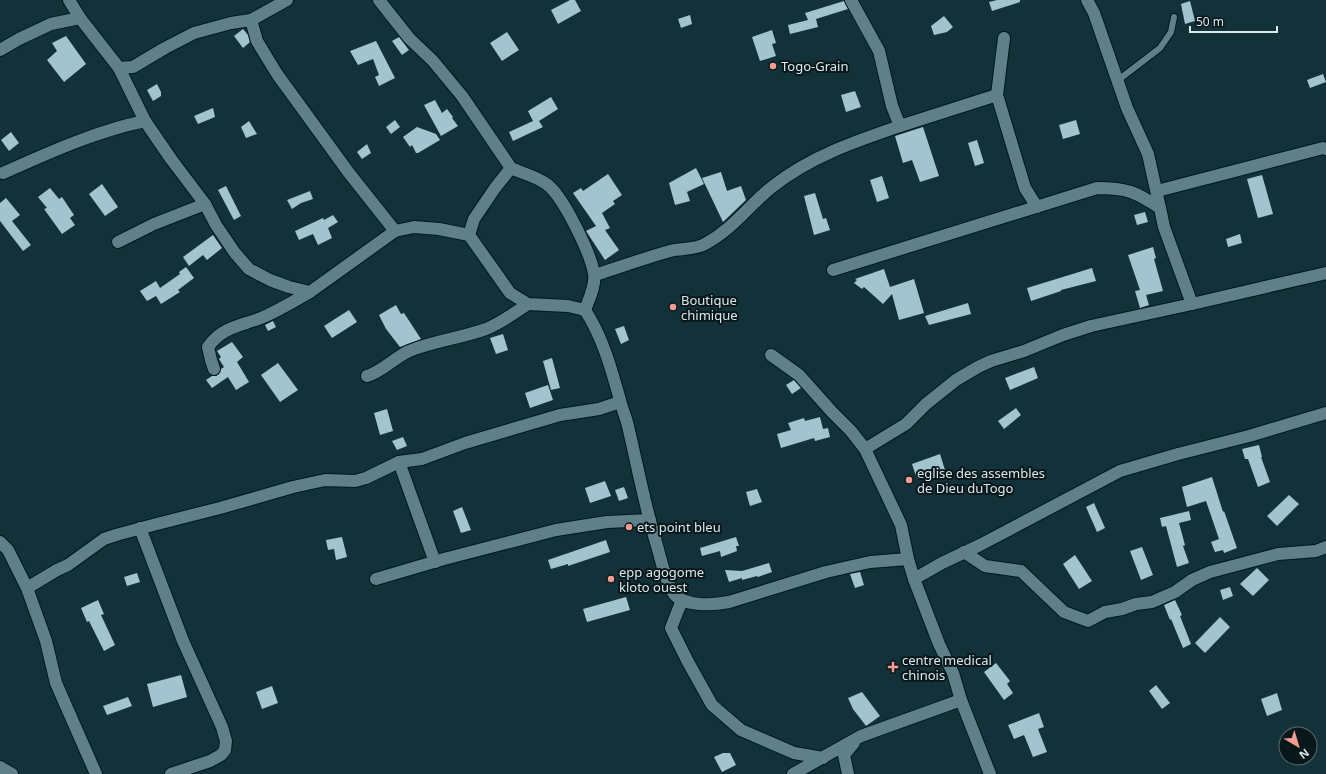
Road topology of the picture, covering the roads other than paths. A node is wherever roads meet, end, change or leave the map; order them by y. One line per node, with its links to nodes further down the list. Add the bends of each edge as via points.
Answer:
1 (68, 0): 7 (street)
2 (287, 0): 8 (street)
3 (379, 0): 17 (street, via 408,38 433,61 462,96)
4 (851, 0): 15 (street, via 879,50 892,106)
5 (1087, 0): 12 (street, via 1094,12)
6 (1174, 17): 12 (lane, via 1170,32 1160,48)
7 (80, 18): 10 (street, via 51,24); 11 (street)
8 (251, 20): 11 (street, via 194,33 133,68); 23 (street, via 257,41 277,74 349,174)
9 (1004, 38): 13 (street)
10 (0, 50)
11 (119, 68): 14 (street)
12 (1118, 81): 19 (street, via 1148,154)
13 (997, 95): 15 (street); 21 (street, via 1025,188)
14 (145, 121): 18 (street, via 105,131); 20 (street)
15 (900, 126): 28 (street, via 856,141 814,160 789,175 771,188 719,236 704,245 672,251)
16 (1326, 149): 19 (street)
17 (511, 168): 24 (street, via 474,219); 28 (street, via 546,183 556,193 576,228)
18 (3, 173)
19 (1157, 191): 22 (street)
20 (205, 204): 25 (street, via 154,224); 29 (street, via 216,225 249,269 270,280)
21 (1037, 207): 22 (street, via 1097,188 1118,188 1140,195); 26 (street)
22 (1160, 208): 31 (street, via 1164,227)
23 (395, 231): 24 (street, via 414,227); 29 (street)
24 (469, 235): 30 (street, via 510,292)
25 (118, 242)
26 (833, 270)
27 (1326, 273): 31 (street)
28 (595, 275): 32 (street)
29 (310, 292): 34 (street, via 280,309 220,333 208,347)
30 (528, 304): 32 (street, via 568,306); 35 (street, via 503,321 485,329 407,352 380,371)
31 (1192, 304): 38 (street, via 1091,326 991,361 956,380 906,424)
32 (585, 310): 36 (street, via 605,347)
33 (771, 355): 38 (street, via 799,375)
34 (214, 369)
35 (367, 376)
36 (620, 402): 39 (street, via 465,443 422,459); 40 (street)
37 (1326, 413): 44 (street, via 1120,471)
38 (865, 449): 45 (street, via 901,525)
39 (399, 462): 41 (street, via 355,481 325,480 293,486); 46 (street)
40 (650, 520): 46 (street, via 607,522 556,530); 50 (street, via 668,582 674,594)
41 (140, 528): 49 (street, via 104,539 68,565); 57 (street, via 183,641 222,727 226,742 225,750 216,758)
42 (0, 542): 49 (street, via 8,550)
43 (1326, 547): 44 (street, via 1316,551 1278,554 1210,572 1152,602 1106,612 1088,621 1064,612 1021,571 985,566)
44 (964, 552): 48 (street)
45 (908, 559): 48 (street); 50 (street, via 870,562 826,572 729,602 712,605)
46 (435, 562): 47 (street)
47 (376, 579)
48 (914, 579): 51 (street, via 953,673)
49 (27, 588): 56 (street, via 46,641 56,683)
50 (682, 600): 53 (street, via 671,628 712,705 741,730 794,753)
51 (961, 700): 52 (street); 60 (street)
52 (861, 736): 53 (street); 59 (street, via 844,755)
53 (823, 758): 58 (street)
54 (0, 768): 55 (street)
55 (12, 774)
56 (96, 774)
57 (171, 774)
58 (793, 774)
59 (848, 774)
60 (990, 774)

